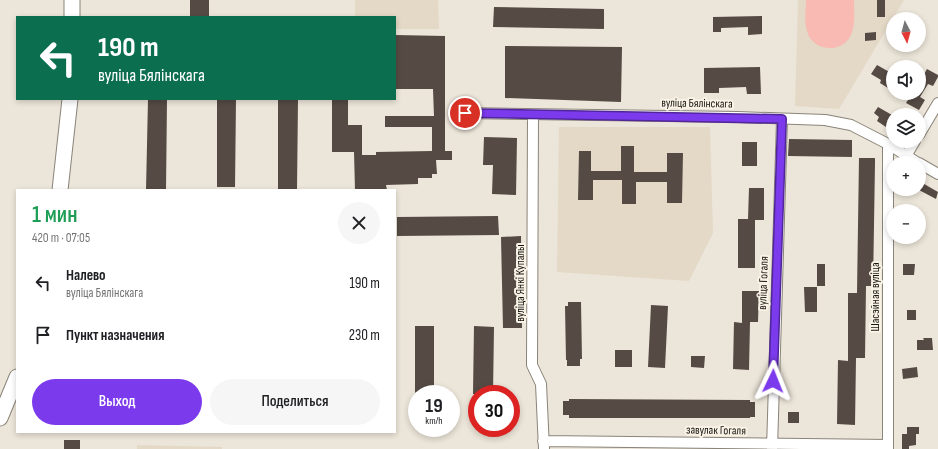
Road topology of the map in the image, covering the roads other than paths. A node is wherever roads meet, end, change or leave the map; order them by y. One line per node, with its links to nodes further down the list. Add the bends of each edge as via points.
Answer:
1 (72, 0): 2 (street)
2 (72, 16)
3 (70, 100): 16 (street)
4 (938, 103): 8 (street)
5 (465, 113): 6 (street, вуліца Бялінскага)
6 (532, 115): 7 (street, вуліца Бялінскага); 19 (street, вуліца Янкі Купалы, via 532,365 541,384)
7 (782, 119): 9 (street, вуліца Бялінскага, via 825,120 852,125); 21 (street, вуліца Гогаля)
8 (926, 123)
9 (886, 143)
10 (888, 148): 22 (street, Шасэйная вуліца)
11 (894, 148): 13 (street, вуліца Бялінскага)
12 (911, 148): 13 (street)
13 (906, 156)
14 (926, 167): 15 (street, вуліца Бялінскага)
15 (938, 174)
16 (60, 189)
17 (16, 379): 18 (street)
18 (0, 418)
19 (543, 445): 20 (street, завулак Гогаля)
20 (662, 446): 21 (street, завулак Гогаля)
21 (772, 446): 22 (street, завулак Гогаля)
22 (888, 447)

